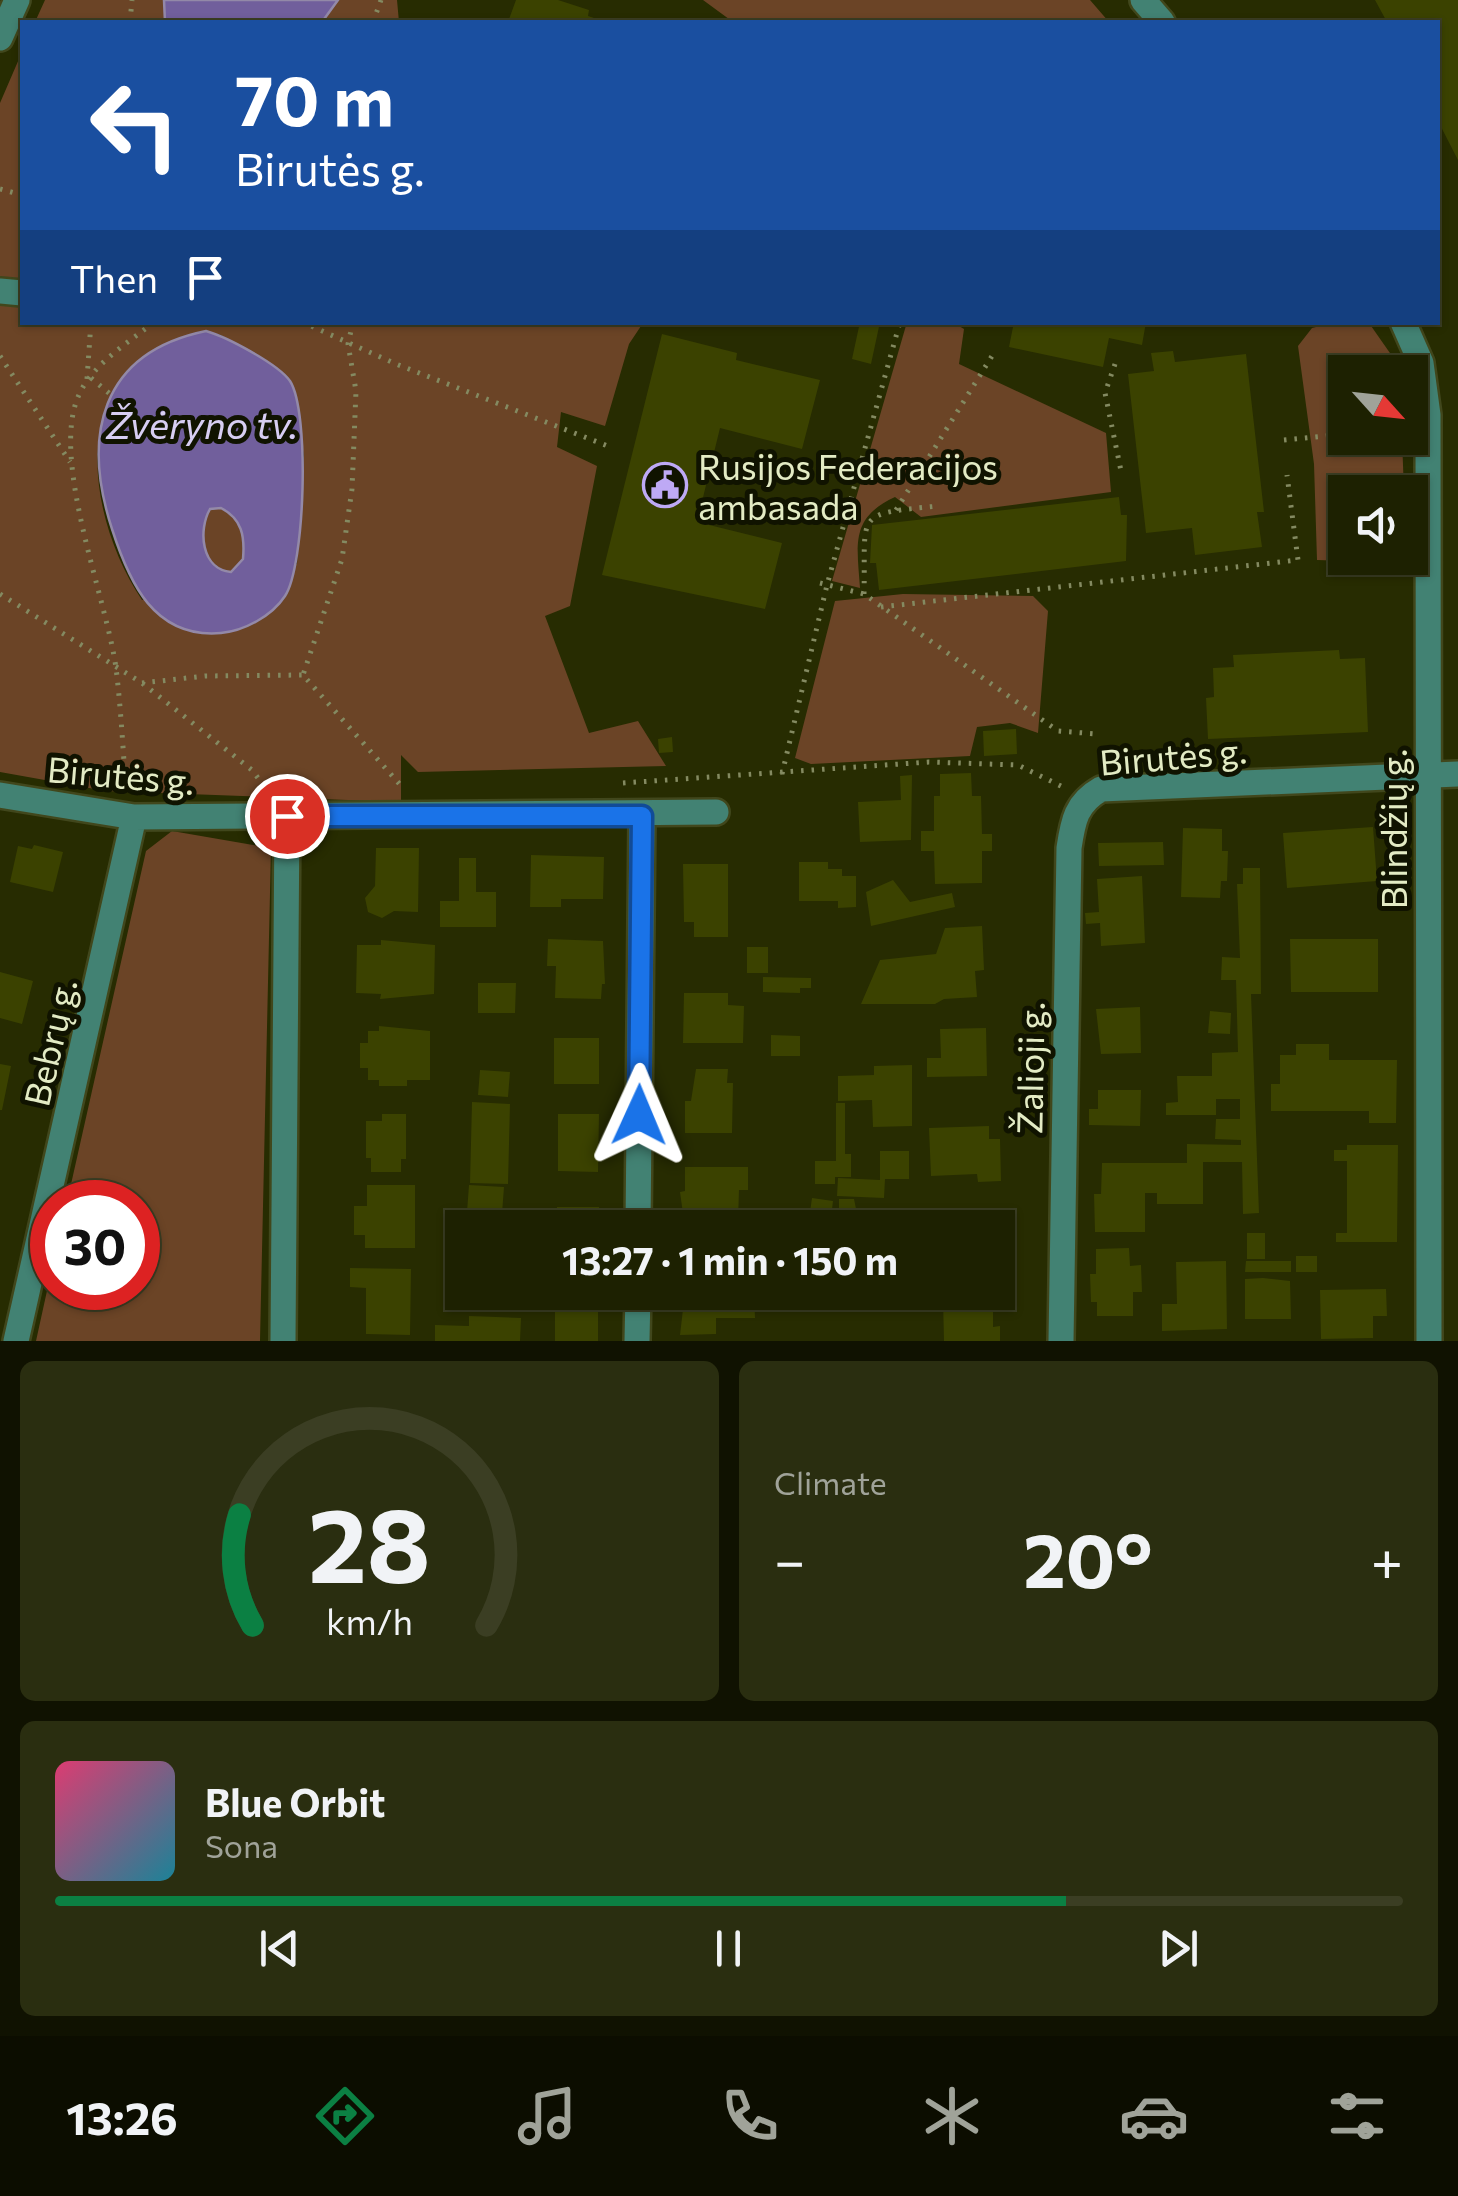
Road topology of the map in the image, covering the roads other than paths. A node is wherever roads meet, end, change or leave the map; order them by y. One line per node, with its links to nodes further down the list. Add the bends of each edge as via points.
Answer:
1 (17, 0): 4 (street)
2 (1143, 0): 3 (street)
3 (1160, 20)
4 (0, 38)
5 (1403, 325): 7 (street, Blindžių g., via 1421,362 1428,416)
6 (1458, 774): 7 (street, Birutės g.)
7 (1427, 776): 9 (street, Birutės g., via 1101,789); 20 (street, Blindžių g.)
8 (0, 795): 13 (street, Birutės g.)
9 (1083, 799): 19 (street, Žalioji g., via 1070,848)
10 (716, 812): 12 (street, Birutės g.)
11 (287, 816): 12 (street, Birutės g.); 13 (street, Birutės g.); 17 (street)
12 (642, 816): 14 (street)
13 (134, 818): 16 (street, Bebrų g.)
14 (638, 1210)
15 (638, 1310): 18 (street)
16 (16, 1341)
17 (283, 1341)
18 (638, 1341)
19 (1061, 1341)
20 (1429, 1341)

